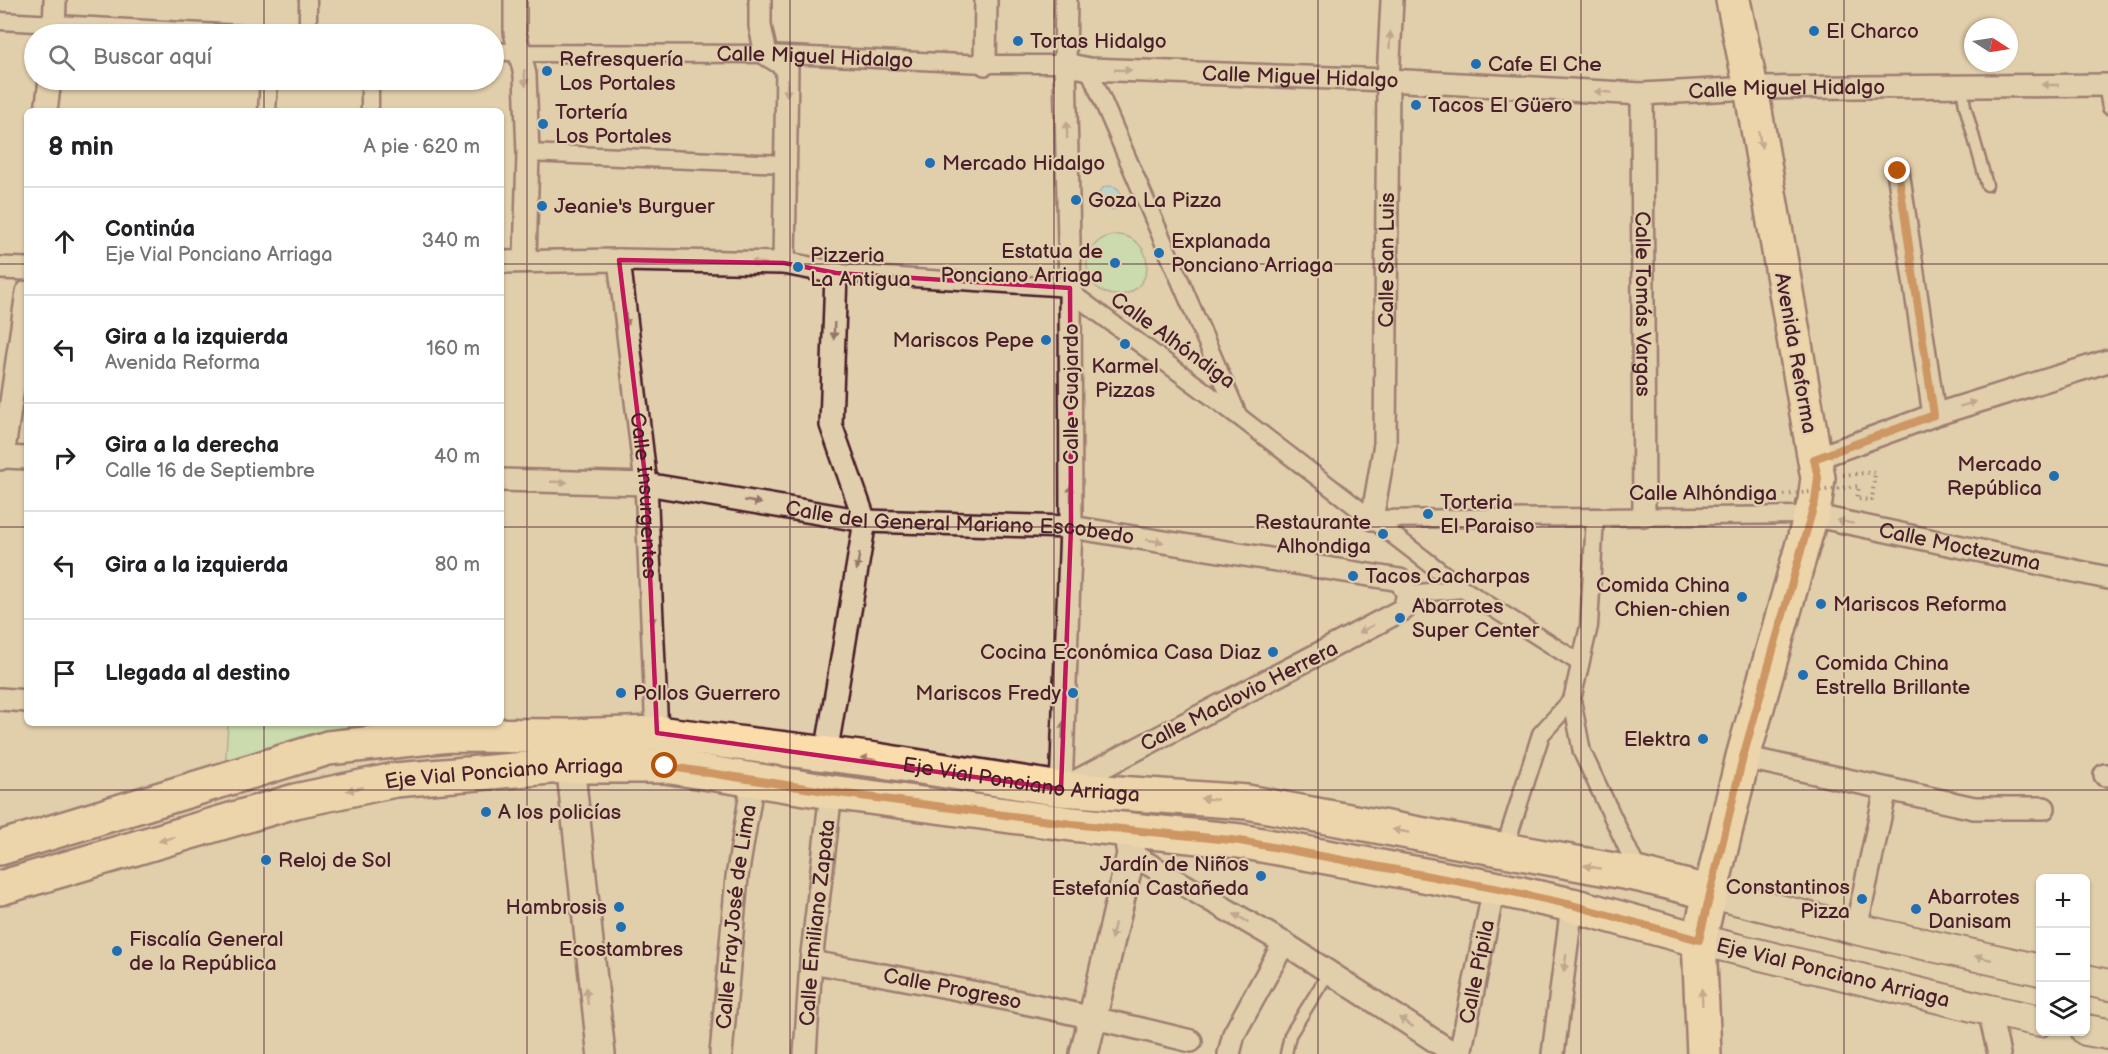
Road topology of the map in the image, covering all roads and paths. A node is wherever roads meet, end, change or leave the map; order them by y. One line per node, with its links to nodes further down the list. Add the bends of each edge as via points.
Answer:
1 (55, 0): 11 (street)
2 (308, 0): 12 (street)
3 (515, 0): 14 (street, via 515,32)
4 (760, 0): 15 (street)
5 (986, 0): 16 (street)
6 (1066, 0): 17 (street, Calle Guajardo)
7 (1392, 0): 19 (street, Calle San Luis, one-way to 7)
8 (1733, 0): 22 (main road, Avenida Reforma)
9 (0, 21): 10 (street)
10 (24, 24)
11 (55, 24)
12 (308, 24)
13 (504, 52): 14 (street, Calle Miguel Hidalgo)
14 (521, 53): 15 (street, Calle Miguel Hidalgo); 31 (street, one-way to 31)
15 (766, 54): 16 (street, Calle Miguel Hidalgo); 32 (street, one-way to 32, via 787,67)
16 (985, 64): 17 (street, Calle Miguel Hidalgo)
17 (1065, 64): 18 (street, Calle Miguel Hidalgo); 42 (street, Calle Guajardo, one-way to 17)
18 (1089, 69): 19 (street, Calle Miguel Hidalgo, one-way to 19); 46 (street, Calle Alhóndiga)
19 (1388, 80): 26 (street, Calle Miguel Hidalgo, one-way to 19); 56 (street, Calle San Luis, via 1385,444)
20 (2106, 85): 21 (street, Calle Miguel Hidalgo, one-way to 21); 30 (lane)
21 (1962, 86): 22 (street, Calle Miguel Hidalgo); 34 (lane)
22 (1751, 88): 26 (street, Calle Miguel Hidalgo); 49 (main road, Avenida Reforma, one-way to 49)
23 (49, 90): 27 (street)
24 (268, 90): 28 (street)
25 (370, 90): 29 (street)
26 (1642, 94): 53 (street, Calle Tomás Vargas)
27 (46, 108)
28 (267, 108)
29 (370, 108)
30 (2108, 108)
31 (528, 153): 32 (street); 35 (street)
32 (784, 164): 38 (street)
33 (1898, 171): 45 (street)
34 (1987, 185)
35 (525, 260): 36 (street); 37 (street)
36 (619, 260): 38 (street, one-way to 36); 51 (street, Calle Insurgentes, one-way to 51)
37 (504, 262)
38 (784, 263): 41 (street)
39 (0, 268): 40 (street)
40 (24, 268)
41 (836, 273): 42 (street); 57 (street, one-way to 57, via 831,425)
42 (1070, 288): 46 (street, Calle Alhóndiga); 58 (street, Calle Guajardo, one-way to 42)
43 (24, 311): 47 (street)
44 (2108, 362): 45 (street, one-way to 44)
45 (1934, 415): 49 (street)
46 (1238, 416): 56 (street, Calle Alhóndiga)
47 (2, 458): 48 (street)
48 (24, 458)
49 (1816, 469): 52 (path, bridge, via 1875,472 1872,501 1857,499 1859,486); 54 (main road, Avenida Reforma)
50 (504, 480): 51 (street, Calle del General Mariano Escobedo, one-way to 51)
51 (646, 484): 57 (street, Calle del General Mariano Escobedo, one-way to 57); 68 (street, Calle Insurgentes, one-way to 68)
52 (1784, 495)
53 (1644, 515): 54 (street, Calle Alhóndiga); 55 (street, Calle Alhóndiga)
54 (1811, 515): 59 (street, Calle Moctezuma, one-way to 54); 71 (main road, Avenida Reforma)
55 (1595, 517): 56 (street, Calle Alhóndiga); 62 (street, via 1589,626)
56 (1372, 519): 60 (street, Calle Alhóndiga)
57 (865, 521): 58 (street, Calle del General Mariano Escobedo); 69 (street, one-way to 69)
58 (1071, 527): 61 (street, Calle del General Mariano Escobedo, one-way to 61, via 1400,580); 73 (street, Calle Guajardo, one-way to 58)
59 (2108, 578)
60 (1463, 589): 61 (street); 62 (street, Calle Alhóndiga)
61 (1408, 594): 73 (street, Calle Maclovio Herrera, one-way to 73, via 1404,609)
62 (1580, 663): 65 (street)
63 (0, 699): 64 (street)
64 (24, 700)
65 (1572, 700): 79 (street, via 1541,734); 80 (street, via 1582,752)
66 (432, 726): 67 (street)
67 (449, 729): 70 (main road, Eje Vial Ponciano Arriaga); 78 (main road, Eje Vial Ponciano Arriaga, via 328,748)
68 (657, 734): 69 (main road, Eje Vial Ponciano Arriaga); 70 (main road, Eje Vial Ponciano Arriaga)
69 (826, 754): 73 (main road, Eje Vial Ponciano Arriaga, one-way to 69)
70 (568, 756): 72 (main road, Eje Vial Ponciano Arriaga); 81 (main road, Eje Vial Ponciano Arriaga, one-way to 81, via 395,780 295,801); 99 (lane, one-way to 70); 100 (street)
71 (1743, 757): 74 (street); 83 (main road, Avenida Reforma)
72 (753, 780): 75 (main road, Eje Vial Ponciano Arriaga); 101 (street, Calle Fray José de Lima, via 737,877)
73 (1061, 789): 79 (main road, Eje Vial Ponciano Arriaga, one-way to 73, via 1248,802)
74 (1886, 789): 76 (street, via 1974,808); 85 (street)
75 (831, 792): 77 (main road, Eje Vial Ponciano Arriaga); 88 (street, Calle Emiliano Zapata)
76 (2044, 808)
77 (1129, 842): 82 (main road, Eje Vial Ponciano Arriaga, via 1240,841); 87 (street, one-way to 77); 94 (street, one-way to 94)
78 (0, 848)
79 (1504, 850): 80 (main road, Eje Vial Ponciano Arriaga, one-way to 79)
80 (1640, 875): 83 (main road, Eje Vial Ponciano Arriaga)
81 (0, 888)
82 (1494, 888): 84 (main road, Eje Vial Ponciano Arriaga); 106 (street, Calle Pípila)
83 (1711, 893): 85 (main road, Eje Vial Ponciano Arriaga); 86 (main road, Avenida Reforma)
84 (1572, 905): 86 (main road, Eje Vial Ponciano Arriaga); 107 (street, one-way to 107)
85 (1856, 929): 89 (main road, Eje Vial Ponciano Arriaga, one-way to 85)
86 (1699, 940): 93 (main road, Eje Vial Ponciano Arriaga); 108 (main road, Avenida Reforma, one-way to 86)
87 (1284, 943): 90 (street); 104 (street, via 1234,1034)
88 (811, 962): 94 (street, Calle Progreso); 102 (street, Calle Emiliano Zapata)
89 (2036, 969)
90 (1329, 972): 105 (lane, via 1290,1035); 106 (street, one-way to 90)
91 (2090, 981): 92 (main road)
92 (2108, 985)
93 (1989, 1010): 95 (main road, Eje Vial Ponciano Arriaga); 109 (street)
94 (1092, 1017): 98 (street, Calle Progreso); 103 (street)
95 (2036, 1019)
96 (2090, 1031): 97 (main road)
97 (2108, 1034)
98 (1191, 1041)
99 (593, 1054)
100 (604, 1054)
101 (721, 1054)
102 (806, 1054)
103 (1084, 1054)
104 (1228, 1054)
105 (1286, 1054)
106 (1457, 1054)
107 (1552, 1054)
108 (1704, 1054)
109 (1999, 1054)

